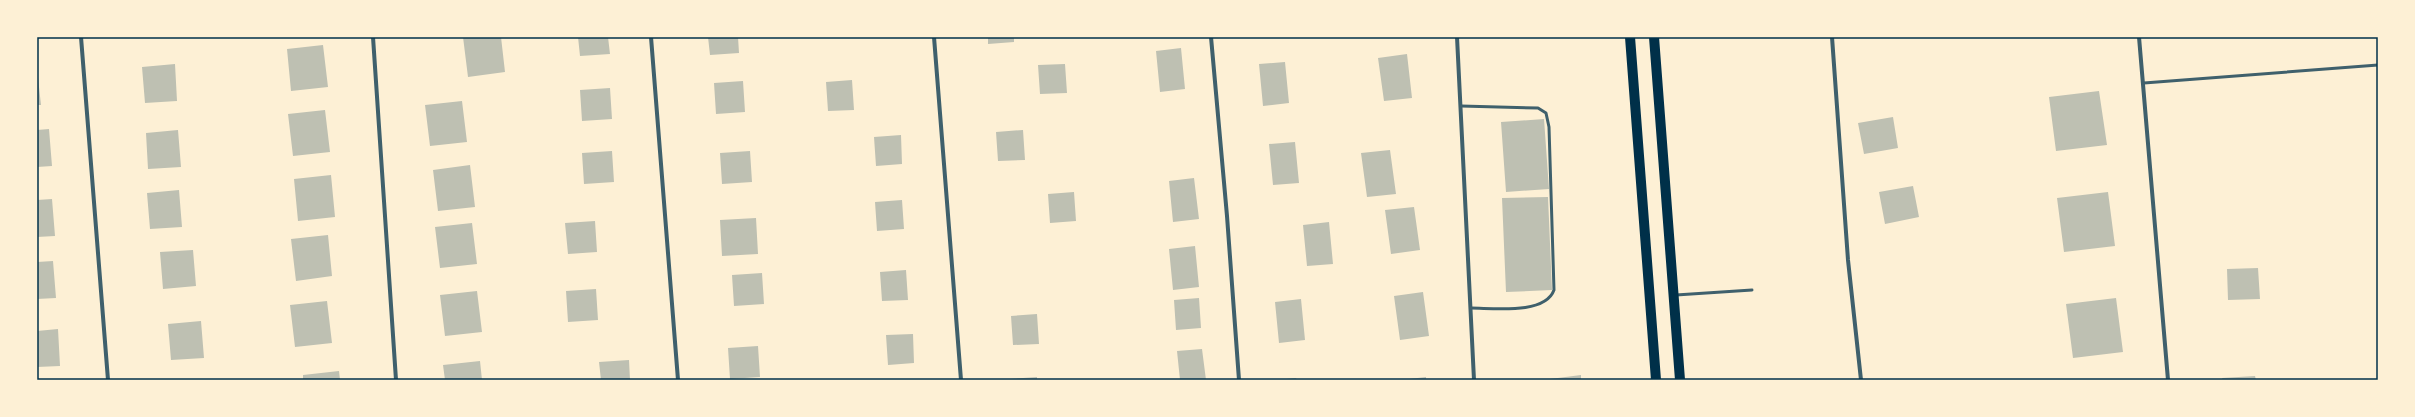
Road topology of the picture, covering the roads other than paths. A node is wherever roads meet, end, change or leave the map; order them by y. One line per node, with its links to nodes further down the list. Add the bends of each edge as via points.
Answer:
1 (82, 37): 17 (street)
2 (373, 37): 18 (street)
3 (650, 37): 19 (street)
4 (934, 37): 20 (street)
5 (1211, 37): 21 (street)
6 (1457, 37): 13 (street)
7 (1630, 37): 23 (main road)
8 (1654, 37): 15 (main road)
9 (1832, 37): 25 (street, via 1848,260)
10 (2139, 37): 12 (street)
11 (2378, 65): 12 (lane)
12 (2144, 83): 26 (street)
13 (1460, 106): 16 (street); 16 (lane, via 1538,108 1546,113 1549,127 1554,290 1552,295 1544,303 1530,307)
14 (1752, 290): 15 (lane)
15 (1674, 295): 24 (main road)
16 (1471, 308): 22 (street)
17 (108, 380)
18 (396, 380)
19 (678, 380)
20 (961, 380)
21 (1239, 380)
22 (1474, 380)
23 (1656, 380)
24 (1680, 380)
25 (1861, 380)
26 (2168, 380)

